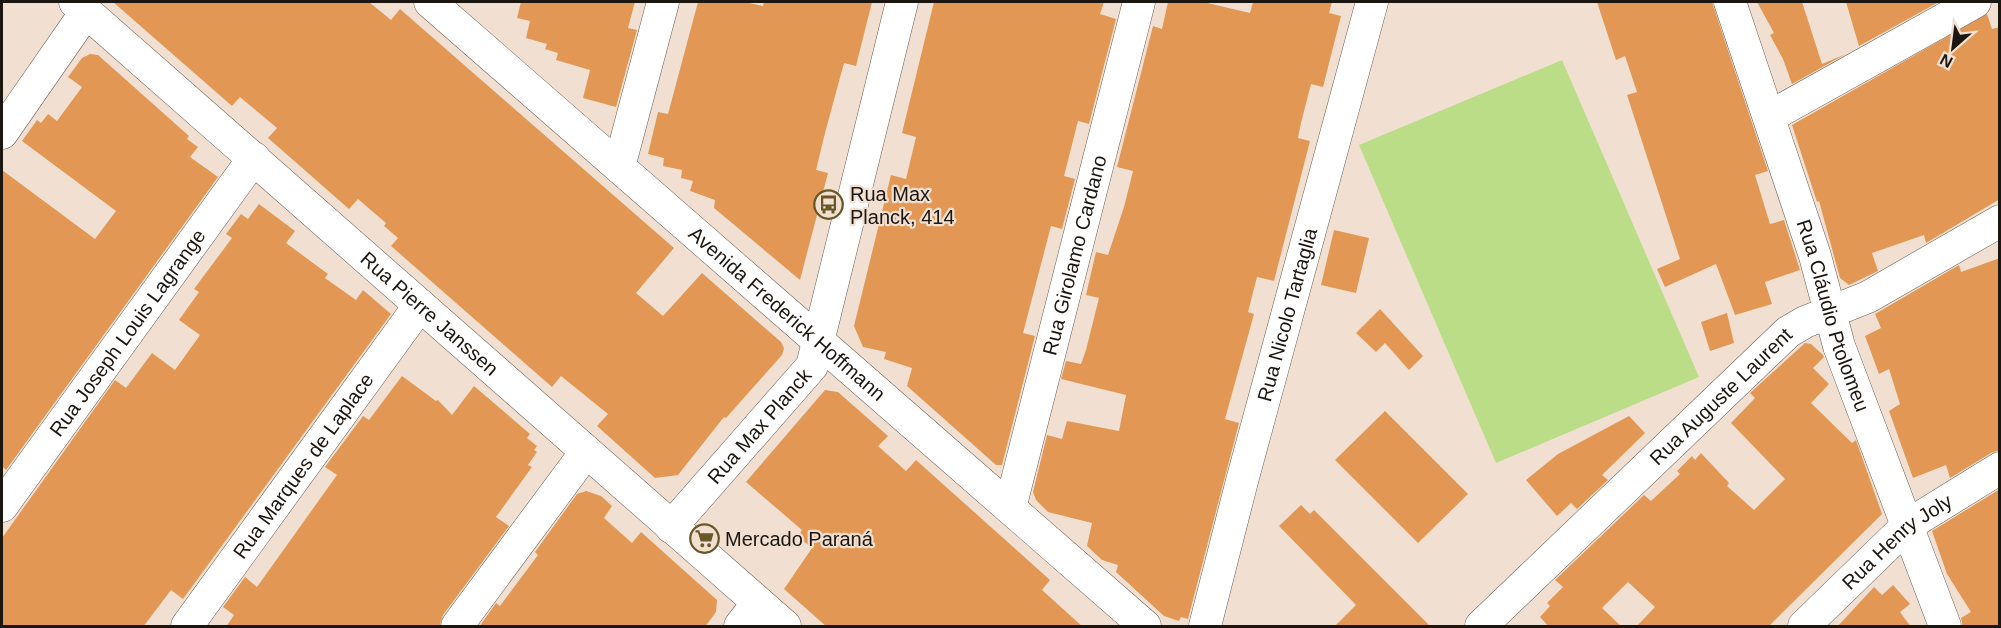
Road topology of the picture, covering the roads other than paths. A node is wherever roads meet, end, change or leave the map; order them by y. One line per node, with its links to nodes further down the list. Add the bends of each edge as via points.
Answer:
1 (663, 2): 12 (street)
2 (902, 2): 16 (street, Rua Max Planck)
3 (1139, 2): 20 (street, Rua Girolamo Cardano)
4 (1372, 2): 28 (street, Rua Nicolo Tartaglia)
5 (1731, 2): 9 (street, Rua Cláudio Ptolomeu)
6 (1975, 2): 9 (street)
7 (435, 4): 12 (street, Avenida Frederick Hoffmann)
8 (80, 7): 10 (street); 11 (street, Rua Pierre Janssen)
9 (1769, 117): 15 (street, Rua Cláudio Ptolomeu)
10 (2, 133)
11 (254, 158): 14 (street, Rua Pierre Janssen); 19 (street, Rua Joseph Louis Lagrange)
12 (619, 167): 16 (street, Avenida Frederick Hoffmann)
13 (2000, 221): 15 (street, Rua Auguste Laurent, via 1868,297)
14 (420, 305): 17 (street, Rua Pierre Janssen); 24 (street, Rua Marques de Laplace)
15 (1830, 312): 21 (street, Rua Cláudio Ptolomeu, via 1839,346); 29 (street, Rua Auguste Laurent, via 1805,322 1770,346)
16 (817, 340): 20 (street, Avenida Frederick Hoffmann); 22 (street, Rua Max Planck, via 812,366)
17 (586, 452): 22 (street, Rua Pierre Janssen); 25 (street)
18 (2000, 468): 21 (street, Rua Henry Joly)
19 (2, 506)
20 (1010, 508): 27 (street, Avenida Frederick Hoffmann)
21 (1908, 525): 30 (street, Rua Henry Joly); 31 (street, Rua Cláudio Ptolomeu)
22 (671, 526): 23 (street, Rua Pierre Janssen)
23 (749, 615): 26 (street, Rua Pierre Janssen)
24 (187, 627)
25 (457, 627)
26 (785, 627)
27 (1145, 627)
28 (1206, 627)
29 (1481, 627)
30 (1804, 627)
31 (1945, 627)

